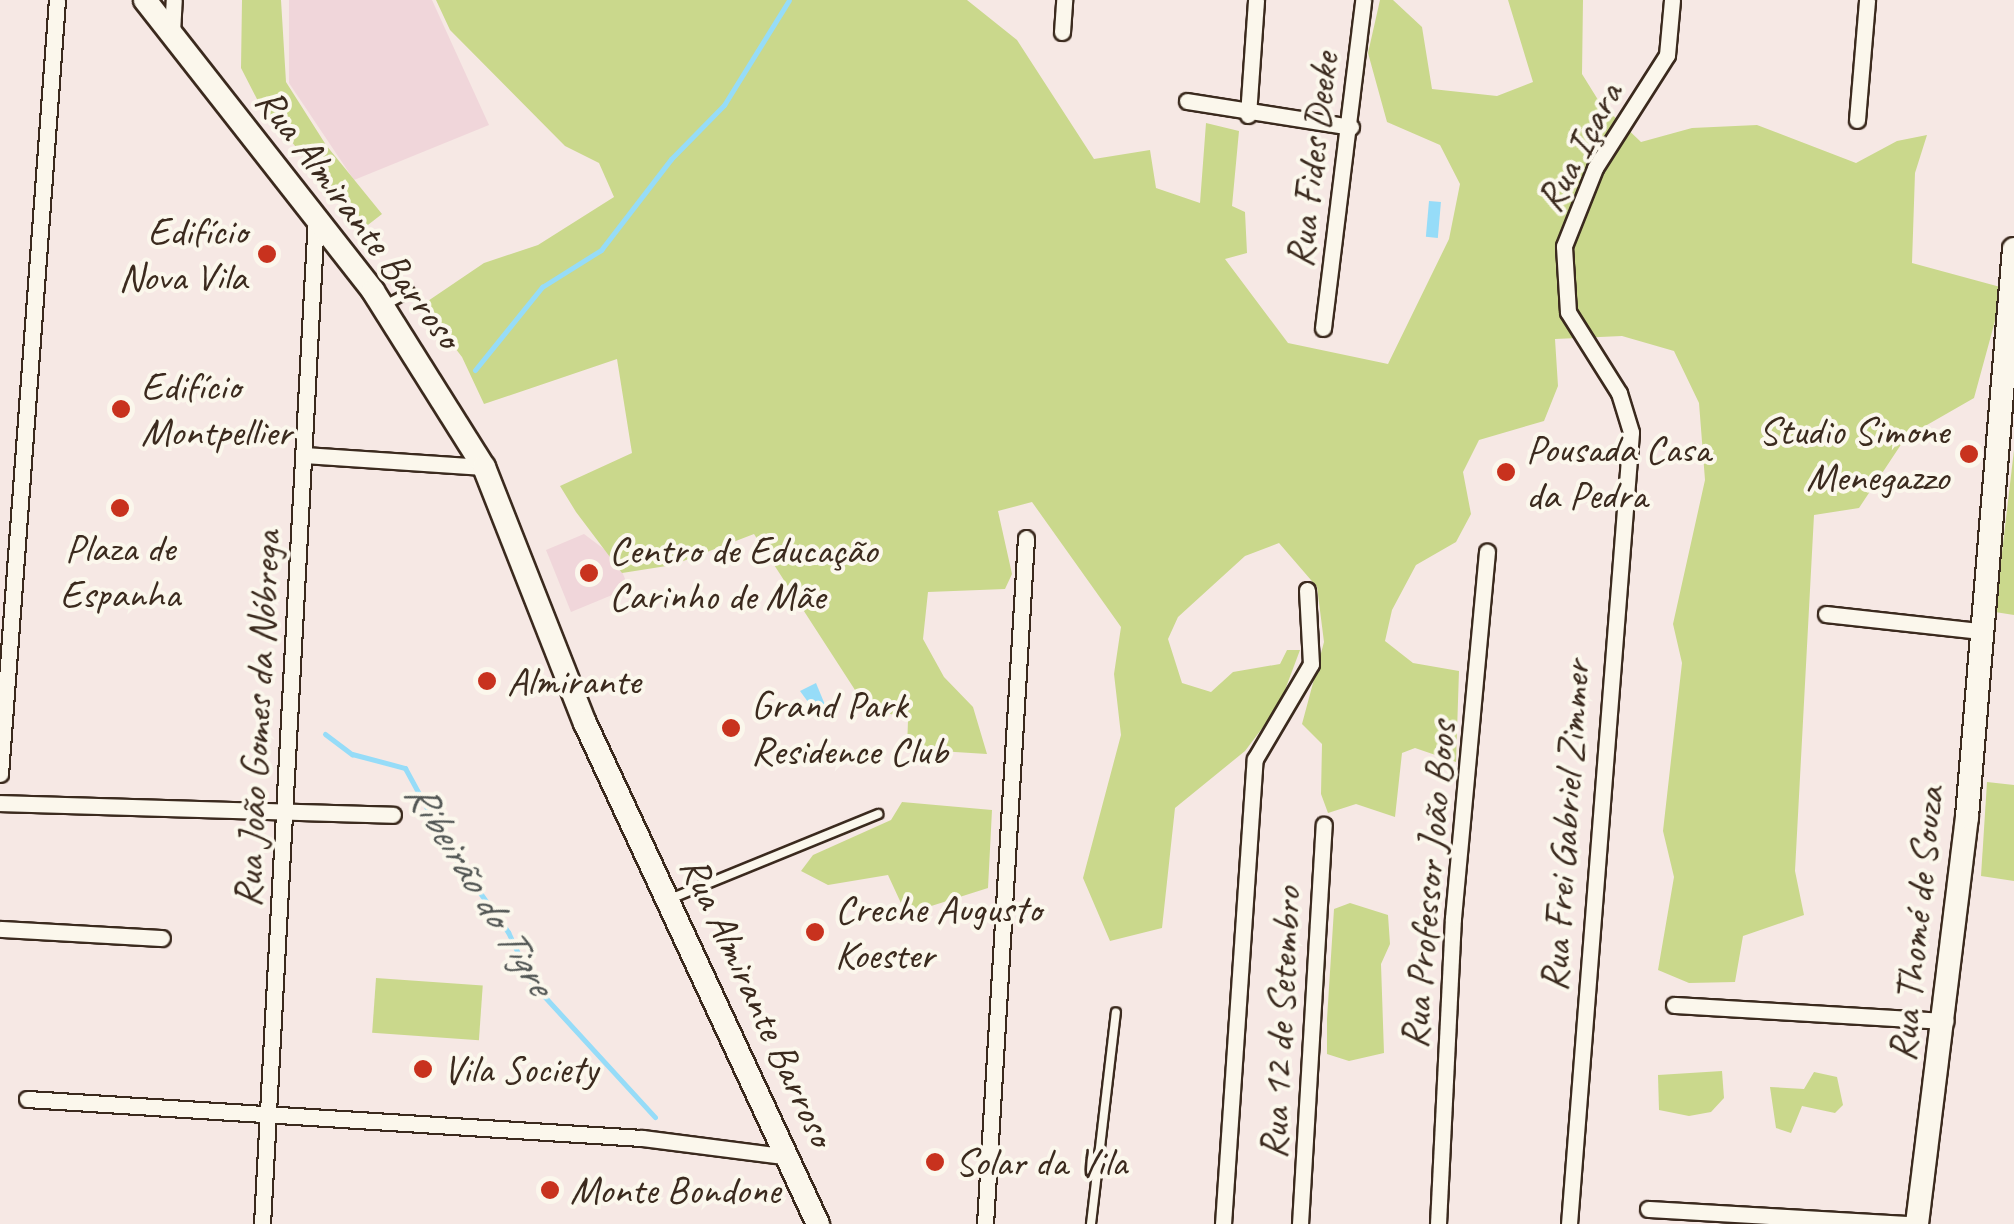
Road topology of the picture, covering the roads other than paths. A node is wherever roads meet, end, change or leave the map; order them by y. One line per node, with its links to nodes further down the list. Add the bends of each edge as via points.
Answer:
1 (57, 0): 28 (street)
2 (145, 0): 10 (main road, Rua Almirante Barroso)
3 (174, 0): 10 (street)
4 (1064, 0): 9 (street)
5 (1256, 0): 12 (street)
6 (1363, 0): 14 (street, Rua Fides Deeke)
7 (1672, 0): 20 (street, Rua Içara, via 1667,55 1595,168 1564,246 1568,312 1618,393)
8 (1867, 0): 13 (street)
9 (1062, 32)
10 (172, 33): 15 (main road, Rua Almirante Barroso)
11 (1187, 102): 12 (street)
12 (1248, 114): 14 (street)
13 (1857, 120)
14 (1352, 127): 19 (street, Rua Fides Deeke)
15 (316, 217): 18 (main road, Rua Almirante Barroso); 21 (street, Rua João Gomes da Nóbrega)
16 (2014, 248): 27 (main road, Rua Thomé de Souza)
17 (410, 292): 18 (lane)
18 (383, 306): 22 (main road, Rua Almirante Barroso)
19 (1323, 328)
20 (1630, 432): 51 (street, Rua Frei Gabriel Zimmer)
21 (304, 456): 22 (street); 30 (street, Rua João Gomes da Nóbrega)
22 (484, 467): 34 (main road, Rua Almirante Barroso, via 579,708)
23 (1026, 538): 46 (street)
24 (1487, 552): 50 (street, Rua Professor João Boos, via 1453,918)
25 (1306, 590): 48 (street, via 1311,664 1258,747 1253,771)
26 (1826, 614): 27 (street)
27 (1980, 631): 39 (main road, Rua Thomé de Souza)
28 (0, 774)
29 (0, 803): 30 (street)
30 (285, 811): 32 (street); 41 (street, Rua João Gomes da Nóbrega)
31 (878, 814): 34 (lane)
32 (392, 815)
33 (1324, 826): 49 (street, Rua 12 de Setembro)
34 (670, 899): 42 (main road, Rua Almirante Barroso)
35 (0, 928): 36 (street)
36 (162, 938)
37 (1674, 1005): 39 (street)
38 (1116, 1012): 47 (lane)
39 (1946, 1021): 53 (main road, Rua Thomé de Souza)
40 (27, 1099): 41 (street)
41 (269, 1114): 42 (street, via 642,1138); 44 (street, Rua João Gomes da Nóbrega)
42 (790, 1157): 45 (main road, Rua Almirante Barroso)
43 (1648, 1208): 52 (street)
44 (262, 1224)
45 (818, 1224)
46 (985, 1224)
47 (1092, 1224)
48 (1222, 1224)
49 (1300, 1224)
50 (1438, 1224)
51 (1569, 1224)
52 (1908, 1224)
53 (1917, 1224)

